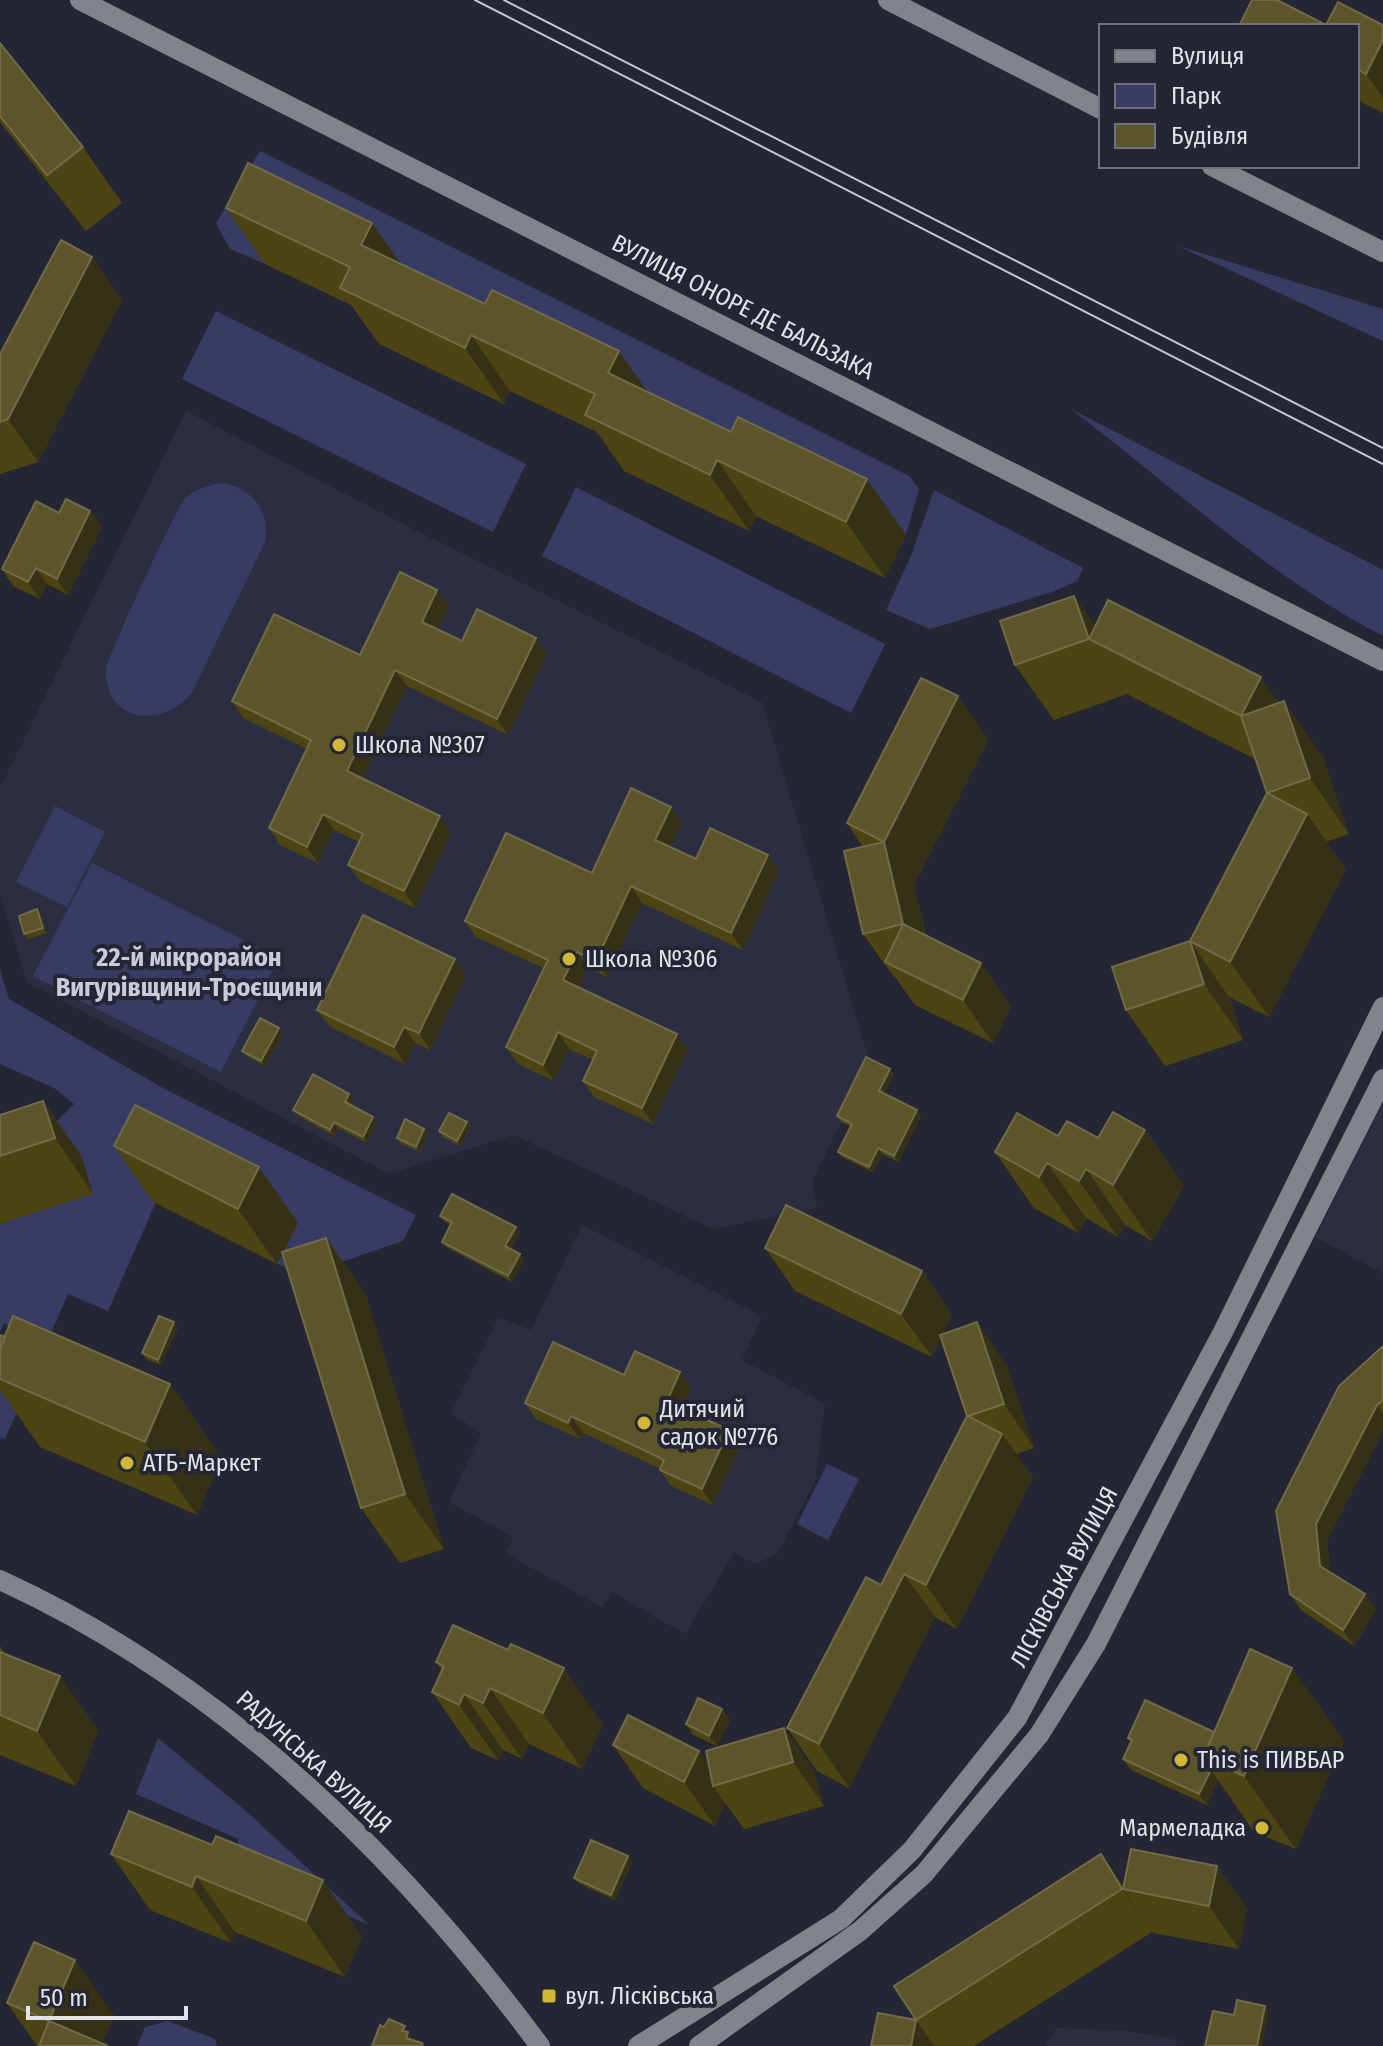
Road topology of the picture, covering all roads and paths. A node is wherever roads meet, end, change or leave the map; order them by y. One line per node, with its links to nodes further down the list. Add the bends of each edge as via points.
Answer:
1 (80, 0): 6 (street, ВУЛИЦЯ ОНОРЕ ДЕ БАЛЬЗАКА)
2 (888, 0): 3 (street)
3 (1099, 108)
4 (1216, 168): 5 (street)
5 (1383, 252)
6 (1383, 661)
7 (1383, 1007): 11 (street, ЛІСКІВСЬКА ВУЛИЦЯ, via 1223,1332 1017,1718 912,1850 841,1919)
8 (1383, 1079): 12 (street, via 1096,1644 1039,1735 924,1874 860,1931)
9 (0, 1580): 10 (street, РАДУНСЬКА ВУЛИЦЯ, via 157,1667 266,1749 343,1817 429,1908)
10 (540, 2046)
11 (638, 2046)
12 (699, 2046)

